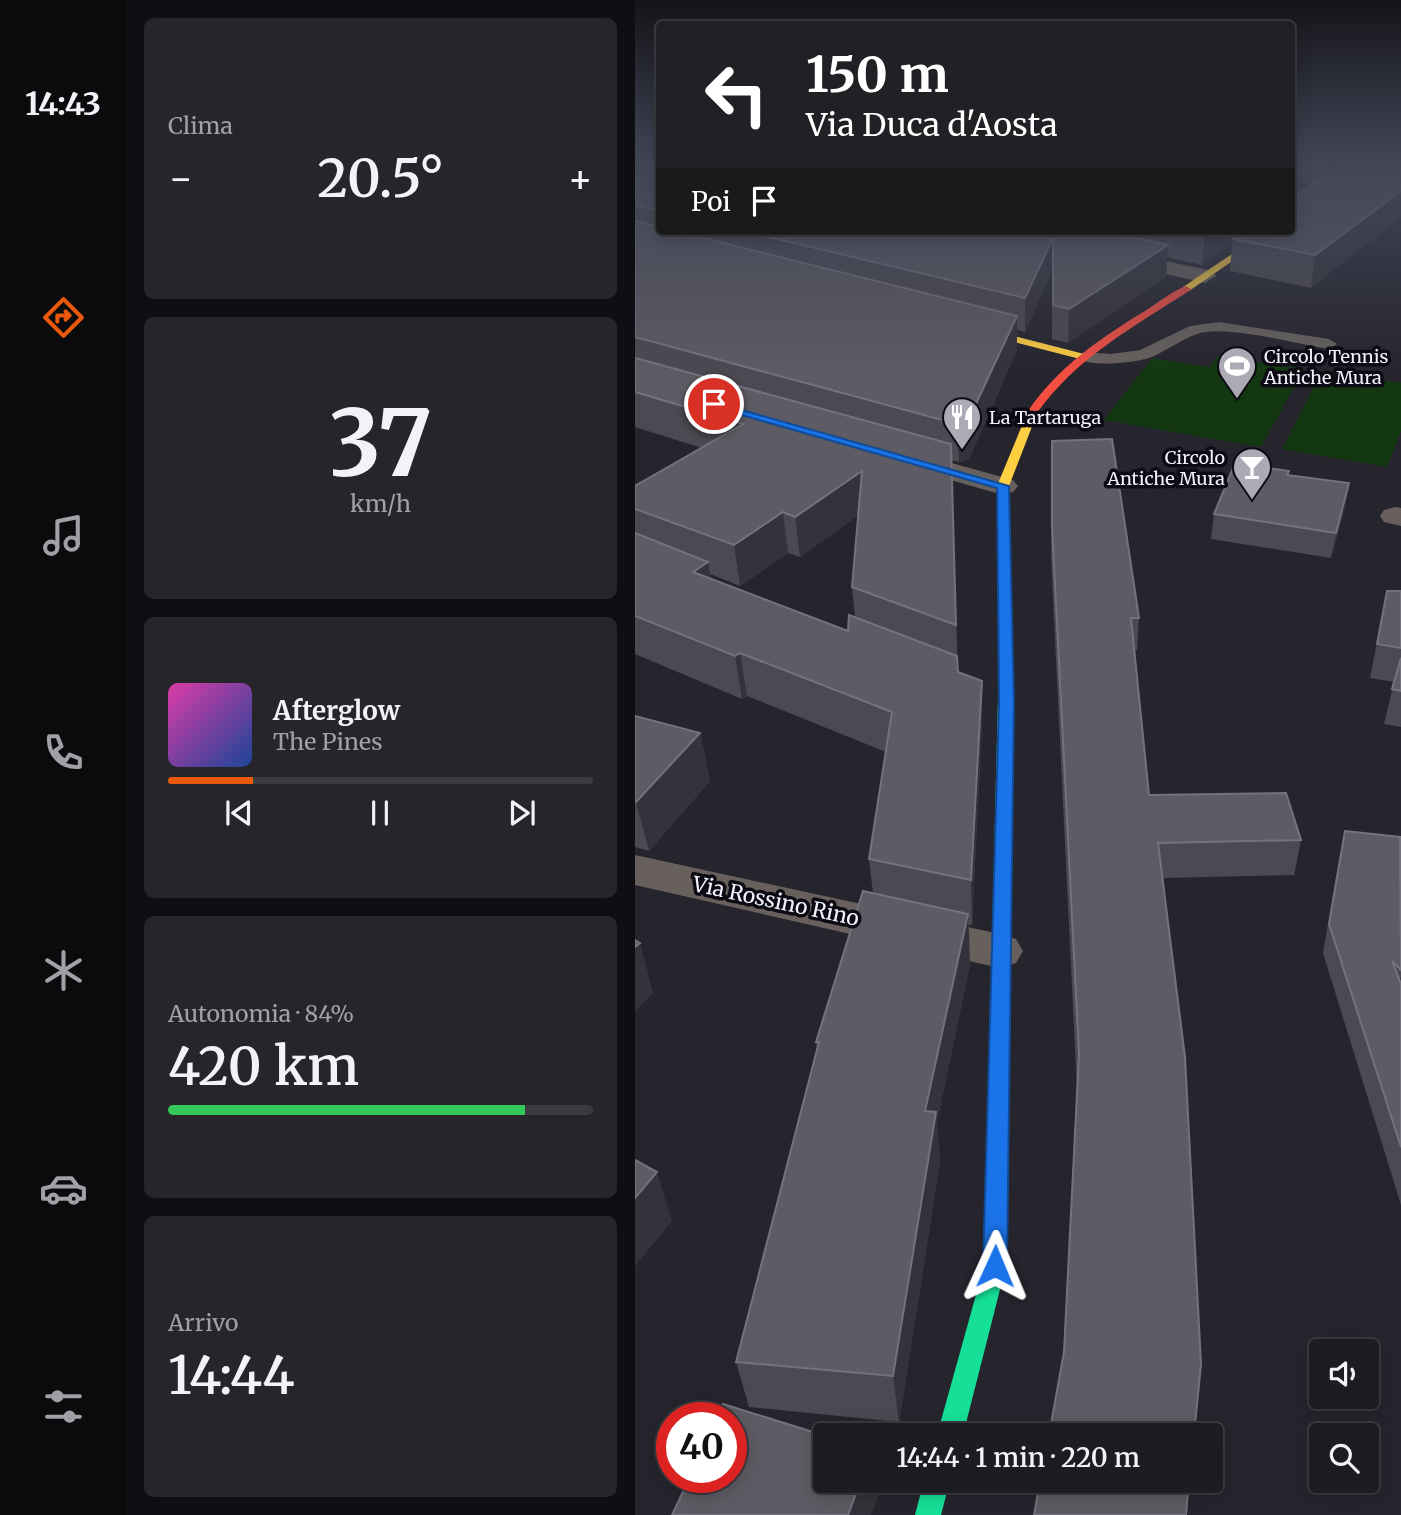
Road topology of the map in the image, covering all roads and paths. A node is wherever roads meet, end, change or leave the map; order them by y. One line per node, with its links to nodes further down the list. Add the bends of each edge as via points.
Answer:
1 (1266, 235): 3 (street)
2 (1099, 253): 3 (street)
3 (1205, 276): 6 (street)
4 (944, 321): 6 (street)
5 (1329, 344): 6 (lane, via 1219,326 1195,329 1144,354)
6 (1084, 357): 8 (street, via 1049,386 1028,418)
7 (871, 448): 8 (street)
8 (1003, 486): 10 (street)
9 (989, 695): 10 (street)
10 (1007, 702): 12 (street)
11 (635, 870): 12 (street, Via Rossino Rino)
12 (1000, 951): 13 (street, via 995,1266)
13 (952, 1423)
14 (934, 1493): 15 (street)
15 (928, 1515)

